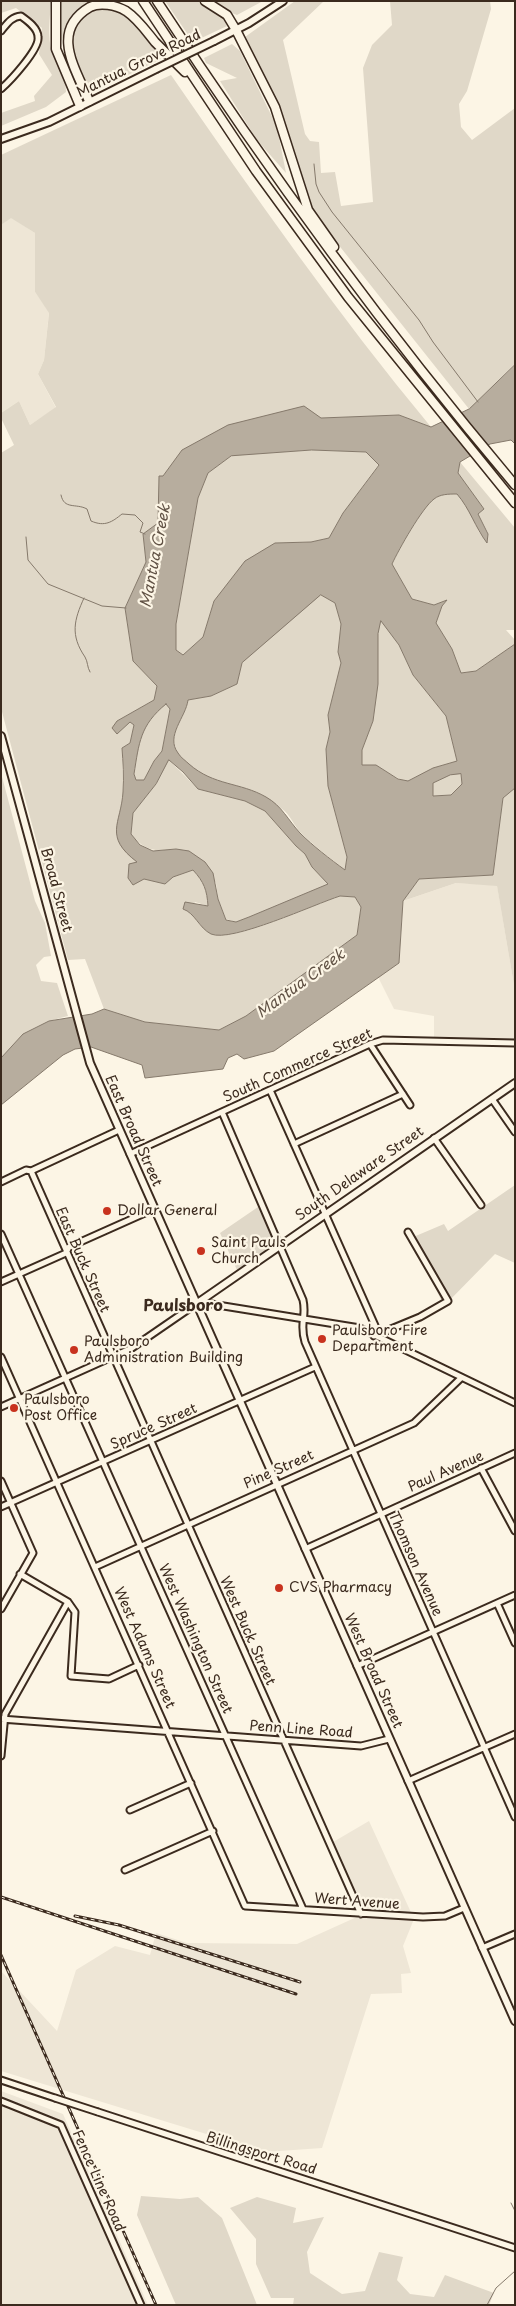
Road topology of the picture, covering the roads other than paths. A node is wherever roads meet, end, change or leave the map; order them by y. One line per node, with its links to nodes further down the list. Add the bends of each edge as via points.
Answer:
1 (56, 1): 11 (highway, via 56,49)
2 (143, 1): 8 (highway)
3 (157, 1): 13 (highway, via 308,223)
4 (204, 1): 6 (highway, via 226,15)
5 (283, 1): 6 (main road, Mantua Grove Road)
6 (236, 30): 10 (main road, Mantua Grove Road, bridge); 13 (highway, via 275,107 308,210 395,329)
7 (1, 31): 9 (street, via 8,21 21,16 35,28 39,41)
8 (200, 88): 10 (highway, via 125,10 95,5 70,24 67,41); 15 (highway, via 348,297)
9 (1, 89)
10 (89, 101): 11 (main road, Mantua Grove Road)
11 (80, 106): 12 (main road, Mantua Grove Road, via 49,122)
12 (1, 139)
13 (408, 353): 14 (highway)
14 (515, 485)
15 (515, 503)
16 (1, 736): 19 (main road, Broad Street)
17 (515, 1043): 18 (street, South Commerce Street, via 397,1038)
18 (370, 1044): 21 (street, South Commerce Street); 22 (street)
19 (86, 1050): 26 (main road, East Broad Street)
20 (515, 1083): 23 (main road, South Delaware Street)
21 (270, 1090): 25 (street, South Commerce Street); 29 (street)
22 (403, 1094): 24 (street); 29 (street)
23 (492, 1099): 27 (street); 28 (main road, South Delaware Street)
24 (410, 1105)
25 (222, 1112): 30 (street, South Commerce Street); 38 (street, Thomson Avenue)
26 (119, 1130): 30 (main road, East Broad Street); 31 (street)
27 (515, 1132)
28 (434, 1138): 33 (street); 35 (main road, South Delaware Street)
29 (294, 1144): 35 (street)
30 (130, 1154): 34 (main road, East Broad Street)
31 (31, 1171): 32 (street, via 26,1170); 39 (street, East Buck Street)
32 (1, 1182)
33 (481, 1205)
34 (154, 1209): 39 (street, via 69,1247); 42 (main road, East Broad Street)
35 (325, 1213): 38 (main road, South Delaware Street); 44 (street, via 377,1330)
36 (408, 1232): 44 (street, via 448,1301)
37 (1, 1234): 40 (street, West Washington Street)
38 (281, 1244): 42 (main road, South Delaware Street); 43 (street, Thomson Avenue, via 303,1300)
39 (66, 1253): 40 (street); 46 (street, East Buck Street)
40 (19, 1274): 41 (street); 48 (street, West Washington Street)
41 (1, 1282)
42 (196, 1304): 43 (street); 46 (street, via 142,1342); 51 (main road, West Broad Street)
43 (303, 1319): 44 (street, via 360,1328); 47 (street, Thomson Avenue, via 301,1331)
44 (374, 1336): 49 (street)
45 (1, 1357): 50 (street, West Adams Street)
46 (112, 1357): 48 (street); 54 (street, West Buck Street)
47 (315, 1367): 51 (street, Spruce Street); 55 (street, Thomson Avenue)
48 (66, 1378): 50 (street); 57 (street, West Washington Street)
49 (461, 1378): 52 (street); 55 (street, Pine Street, via 414,1423)
50 (20, 1398): 53 (street); 60 (street, West Adams Street)
51 (239, 1401): 54 (street, Spruce Street); 61 (main road, West Broad Street)
52 (515, 1403)
53 (1, 1407)
54 (150, 1441): 57 (street, Spruce Street); 66 (street, West Buck Street)
55 (352, 1450): 61 (street, Pine Street); 64 (street, Thomson Avenue)
56 (515, 1453): 58 (street, Paul Avenue)
57 (104, 1462): 60 (street, Spruce Street); 68 (street, West Washington Street)
58 (481, 1468): 64 (street, Paul Avenue); 65 (street)
59 (1, 1481): 62 (street)
60 (57, 1482): 62 (street, Spruce Street); 70 (street, West Adams Street)
61 (276, 1484): 66 (street, Pine Street); 69 (main road, West Broad Street)
62 (11, 1503): 63 (street, Spruce Street); 71 (street, via 33,1553)
63 (1, 1507)
64 (380, 1513): 69 (street, Paul Avenue); 76 (street, Thomson Avenue)
65 (512, 1521): 67 (street)
66 (187, 1524): 68 (street, Pine Street); 85 (street, West Buck Street)
67 (515, 1531)
68 (141, 1545): 70 (street, Pine Street); 83 (street, West Washington Street)
69 (305, 1550): 79 (main road, West Broad Street)
70 (95, 1566): 78 (street, West Adams Street)
71 (20, 1574): 73 (street); 75 (street)
72 (515, 1595): 74 (street)
73 (68, 1602): 78 (street, via 75,1612 71,1676 109,1679); 80 (street)
74 (498, 1603): 76 (street); 77 (street)
75 (1, 1609)
76 (432, 1632): 79 (street); 86 (street, Thomson Avenue)
77 (515, 1643)
78 (139, 1666): 81 (street, West Adams Street)
79 (357, 1666): 84 (main road, West Broad Street)
80 (3, 1720): 81 (street, Penn Line Road); 87 (street)
81 (168, 1731): 83 (street, Penn Line Road); 89 (street, West Adams Street)
82 (515, 1734): 86 (street)
83 (226, 1736): 85 (street, Penn Line Road); 96 (street, West Washington Street)
84 (389, 1739): 85 (street, Penn Line Road, via 365,1746); 88 (main road, West Broad Street)
85 (284, 1740): 97 (street, West Buck Street)
86 (484, 1748): 88 (street); 91 (street, Thomson Avenue)
87 (1, 1756)
88 (408, 1781): 95 (main road, West Broad Street)
89 (191, 1783): 90 (street); 92 (street, West Adams Street)
90 (130, 1810)
91 (515, 1816)
92 (213, 1831): 93 (street); 94 (street, West Adams Street)
93 (125, 1870)
94 (247, 1906): 96 (street, Wert Avenue)
95 (464, 1908): 97 (street, Wert Avenue, via 439,1917); 99 (main road, West Broad Street)
96 (303, 1909): 97 (street, Wert Avenue)
97 (361, 1914)
98 (515, 1934): 99 (street)
99 (482, 1948): 100 (main road, West Broad Street)
100 (514, 2019)
101 (1, 2080): 103 (street, Billingsport Road, bridge)
102 (1, 2101): 104 (street, Fence Line Road, via 61,2125)
103 (515, 2248)
104 (141, 2305)

